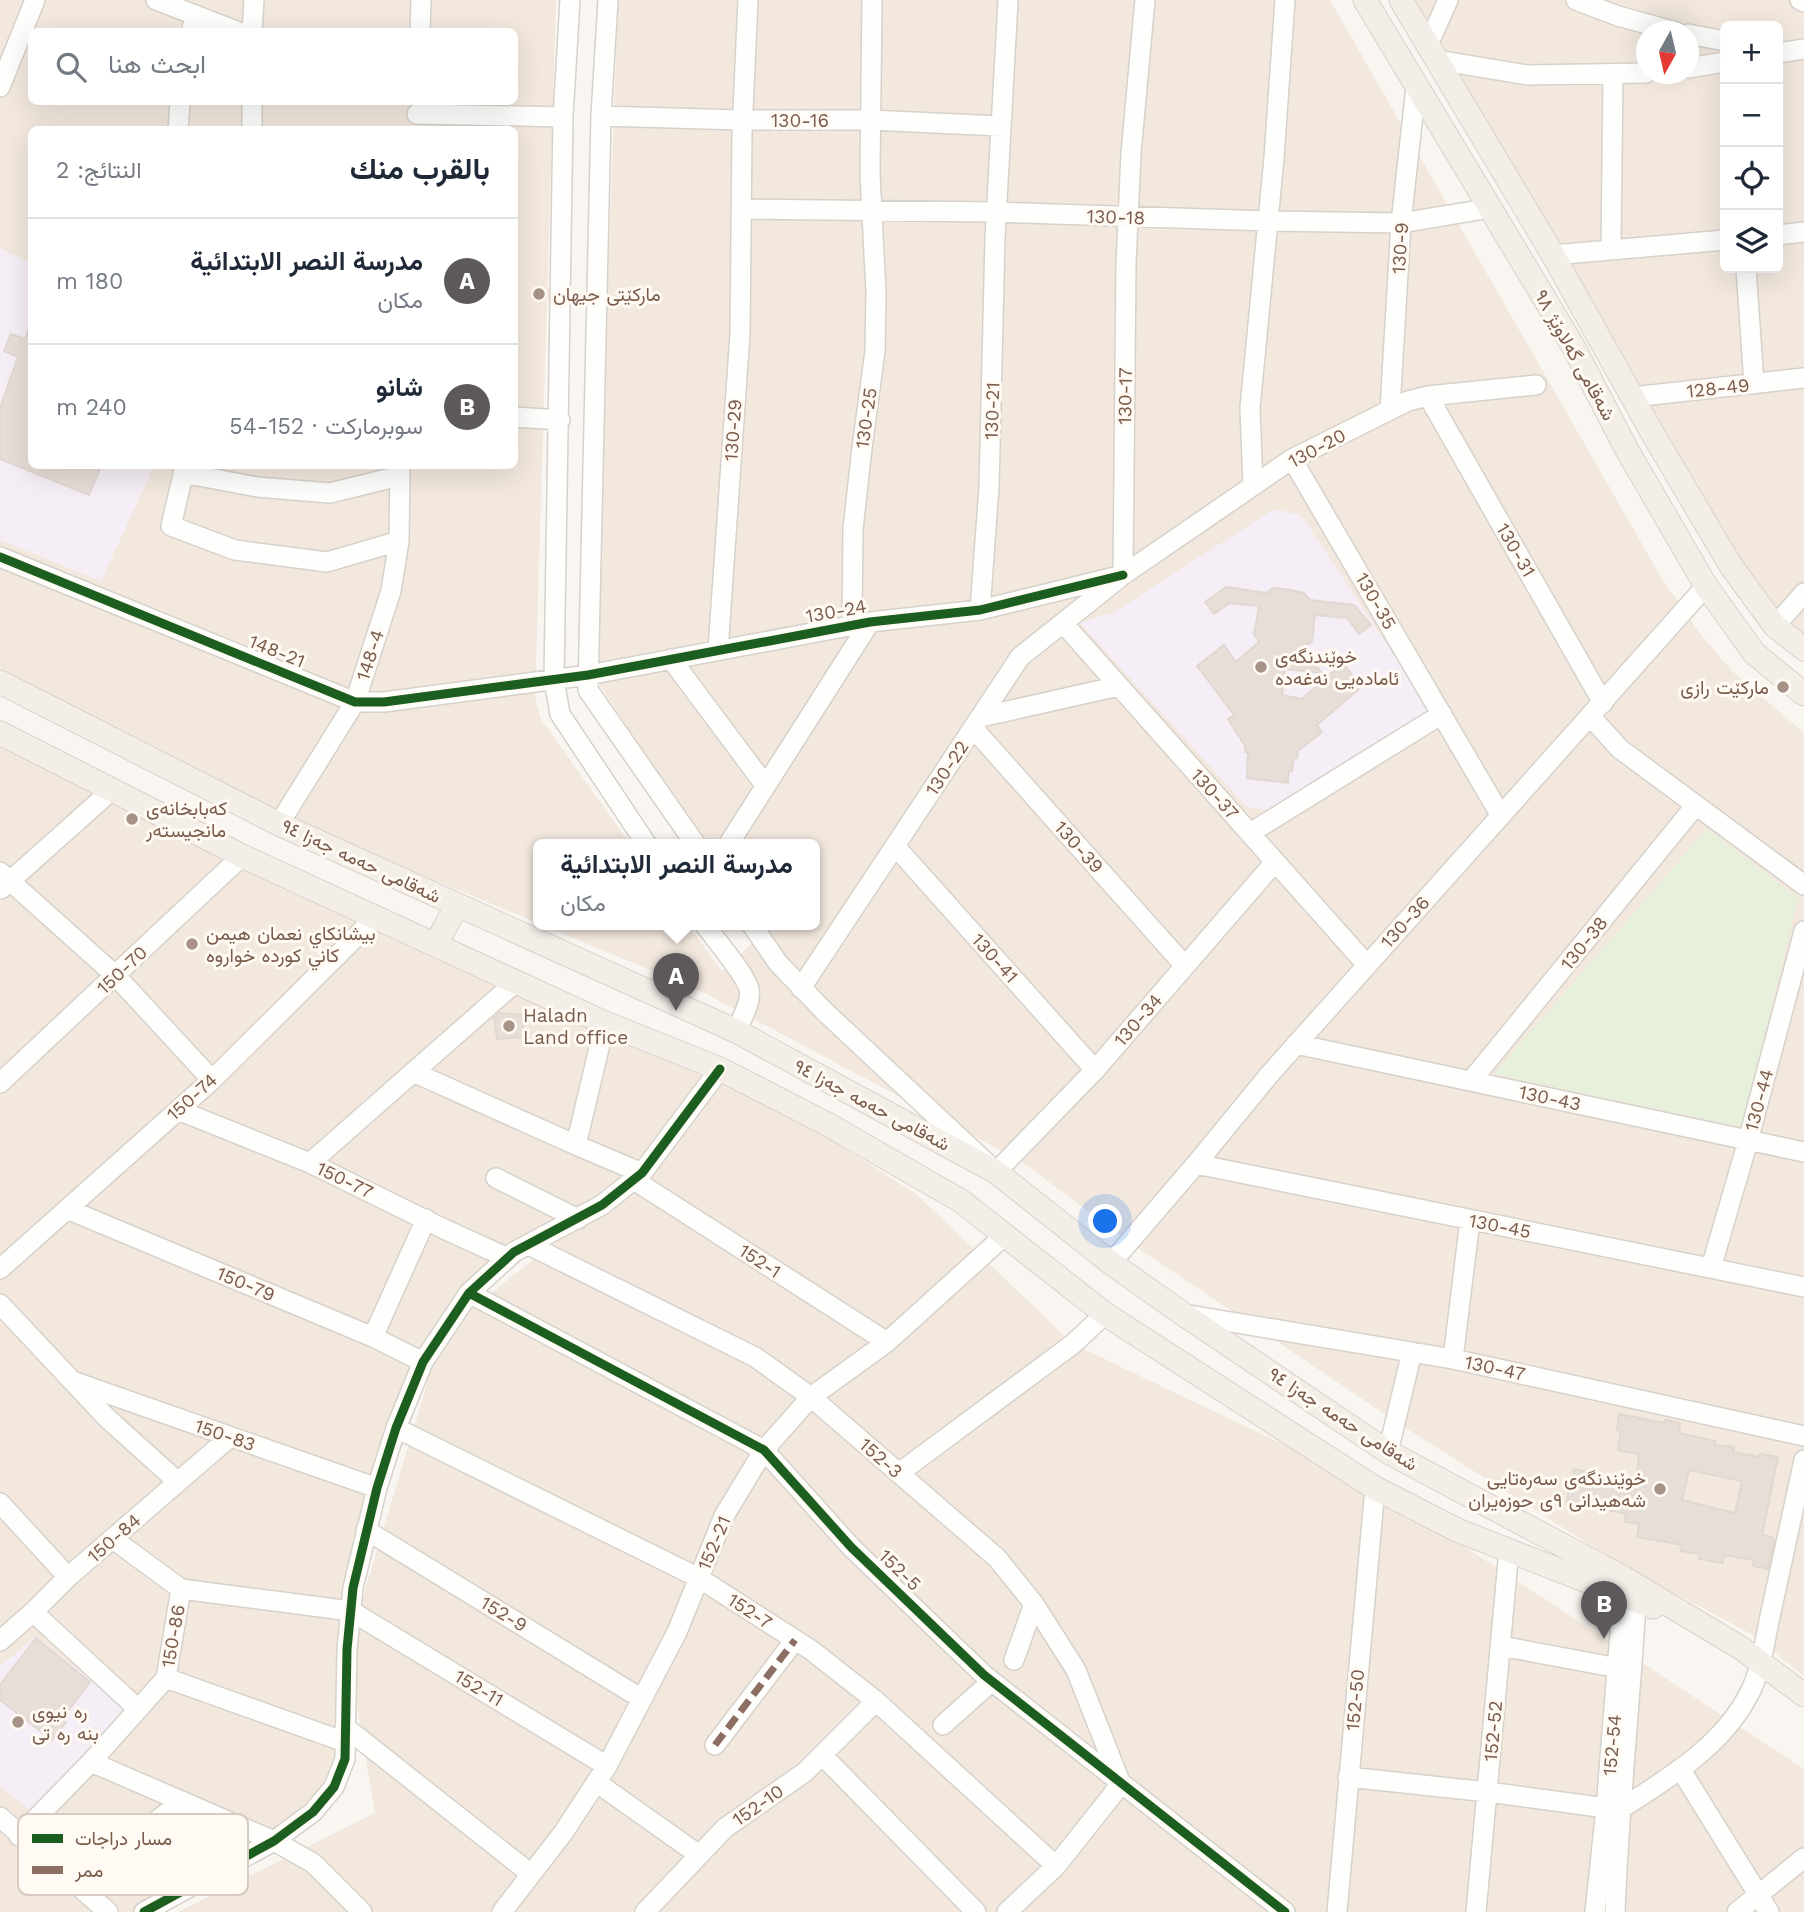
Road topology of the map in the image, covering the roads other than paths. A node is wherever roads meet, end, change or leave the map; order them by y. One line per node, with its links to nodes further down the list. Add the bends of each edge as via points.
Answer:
1 (35, 0): 28 (street)
2 (156, 0): 17 (street)
3 (254, 0): 19 (street)
4 (421, 0): 20 (street)
5 (570, 0): 34 (street)
6 (608, 0): 33 (street)
7 (748, 0): 35 (street, 130-29)
8 (872, 0): 36 (street, 130-25)
9 (1008, 0): 39 (street, 130-21)
10 (1145, 0): 44 (street, 130-17)
11 (1285, 0): 45 (street)
12 (1365, 0): 29 (main road, شەقامی گەلاوێژ ٩٨)
13 (1401, 0): 23 (main road, شەقامی گەلاوێژ ٩٨)
14 (1448, 0): 23 (street)
15 (1576, 0): 16 (street)
16 (1636, 21)
17 (193, 23): 18 (street)
18 (219, 28)
19 (252, 28)
20 (420, 28)
21 (1699, 36): 22 (street)
22 (1720, 40)
23 (1432, 53): 27 (street, via 1527,75); 51 (main road, شەقامی گەلاوێژ ٩٨)
24 (1720, 63): 25 (street)
25 (1699, 66)
26 (1636, 73): 27 (street)
27 (1613, 74): 50 (street)
28 (0, 87)
29 (1416, 87): 40 (main road, شەقامی گەلاوێژ ٩٨); 46 (street, 130-9)
30 (180, 105): 37 (street)
31 (252, 105): 38 (street)
32 (416, 115): 34 (street)
33 (601, 116): 35 (street, 130-16); 79 (street)
34 (563, 117): 60 (street)
35 (742, 120): 36 (street, 130-16); 41 (street, 130-29)
36 (870, 120): 39 (street, 130-16); 42 (street, 130-25)
37 (178, 126)
38 (252, 126)
39 (1000, 126): 43 (street, 130-21)
40 (1491, 208): 46 (street, 130-18); 62 (main road, شەقامی گەلاوێژ ٩٨, via 1573,346)
41 (741, 209): 42 (street, 130-18); 77 (street, 130-29, via 740,334)
42 (872, 212): 43 (street, 130-18); 73 (street, 130-25, via 875,351 853,529)
43 (996, 212): 44 (street, 130-18); 72 (street, 130-21, via 989,487)
44 (1128, 217): 45 (street, 130-18); 69 (street, 130-17)
45 (1268, 221): 46 (street, 130-18); 66 (street, via 1250,408)
46 (1401, 223): 58 (street, 130-9)
47 (1804, 232): 48 (street)
48 (1783, 234)
49 (1720, 240): 50 (street)
50 (1611, 250): 51 (street)
51 (1553, 255): 57 (main road, شەقامی گەلاوێژ ٩٨)
52 (1746, 273): 54 (street)
53 (1804, 378): 54 (street, 128-49)
54 (1754, 384): 57 (street, 128-49)
55 (1536, 385): 56 (street, 130-20)
56 (1429, 397): 58 (street, 130-20); 85 (street, 130-31)
57 (1633, 397): 61 (main road, شەقامی گەلاوێژ ٩٨)
58 (1390, 409): 63 (street, 130-20)
59 (518, 417): 60 (street)
60 (560, 420): 80 (street)
61 (1654, 436): 62 (main road); 75 (main road, شەقامی گەلاوێژ ٩٨, via 1731,566)
62 (1627, 450): 70 (main road, شەقامی گەلاوێژ ٩٨)
63 (1292, 459): 66 (street, 130-20); 86 (street, 130-35)
64 (184, 469): 65 (street, via 257,487 330,493); 67 (street, via 171,526 235,550 327,562)
65 (400, 471): 67 (street, 148-4)
66 (1253, 486): 69 (street, 130-20)
67 (399, 541): 84 (street, 148-4, via 391,590)
68 (0, 557): 84 (street, 148-21)
69 (1123, 575): 72 (street, 130-24); 74 (street, 130-22)
70 (1706, 586): 83 (main road, شەقامی گەلاوێژ ٩٨, via 1754,653); 85 (street, 130-36)
71 (1804, 593): 75 (street)
72 (980, 610): 73 (street, 130-24)
73 (861, 623): 77 (street, 130-24); 89 (street)
74 (1063, 623): 82 (street, 130-37); 87 (street, 130-22, via 1020,657)
75 (1775, 626): 76 (main road, شەقامی گەلاوێژ ٩٨)
76 (1804, 649)
77 (718, 650): 78 (street, 130-24)
78 (671, 659): 79 (street, 130-24); 89 (street)
79 (588, 675): 80 (street, 130-24); 96 (street, via 588,690)
80 (554, 680): 84 (street, 148-21); 95 (street, via 560,714)
81 (0, 681): 93 (main road, شەقامی حەمە جەزا ٩٤)
82 (1119, 686): 87 (street); 94 (street, 130-37)
83 (1804, 694)
84 (355, 702): 93 (street, 148-4)
85 (1597, 710): 91 (street, 130-31, via 1620,749); 92 (street, 130-36)
86 (1442, 714): 92 (street, 130-35); 94 (street)
87 (977, 722): 98 (street, 130-22); 110 (street, 130-39)
88 (0, 733): 90 (main road, شەقامی حەمە جەزا ٩٤)
89 (765, 785): 97 (street)
90 (112, 790): 99 (main road, شەقامی حەمە جەزا ٩٤); 101 (street)
91 (1696, 805): 102 (street, 130-31); 121 (street, 130-38)
92 (1502, 816): 109 (street, 130-36)
93 (279, 824): 103 (main road, شەقامی حەمە جەزا ٩٤)
94 (1250, 833): 100 (street, 130-37)
95 (643, 839)
96 (692, 839)
97 (732, 839)
98 (895, 846): 113 (street, 130-22); 118 (street, 130-41)
99 (242, 856): 104 (main road, شەقامی حەمە جەزا ٩٤); 111 (street, 150-70)
100 (1275, 862): 109 (street, 130-37); 110 (street, 130-34)
101 (3, 881): 111 (street)
102 (1804, 885)
103 (457, 905): 108 (main road); 115 (main road, شەقامی حەمە جەزا ٩٤)
104 (376, 917): 108 (main road, شەقامی حەمە جەزا ٩٤); 120 (street, 150-74)
105 (709, 930): 115 (street, via 749,990)
106 (755, 930): 113 (street)
107 (1804, 931): 124 (street, 130-44)
108 (436, 944): 112 (main road, شەقامی حەمە جەزا ٩٤)
109 (1367, 965): 116 (street, 130-36)
110 (1185, 966): 118 (street, 130-34)
111 (116, 976): 120 (street); 122 (street, 150-70)
112 (517, 981): 114 (main road, شەقامی حەمە جەزا ٩٤); 119 (street)
113 (801, 988): 129 (street)
114 (605, 1023): 117 (main road, شەقامی حەمە جەزا ٩٤); 125 (street)
115 (736, 1031): 129 (main road, شەقامی حەمە جەزا ٩٤)
116 (1296, 1044): 121 (street, 130-43); 128 (street, 130-36)
117 (720, 1069): 130 (street); 136 (main road, شەقامی حەمە جەزا ٩٤, via 949,1194)
118 (1095, 1070): 129 (street, 130-34)
119 (413, 1072): 125 (street, 152-1); 127 (street)
120 (212, 1080): 123 (street, 150-74)
121 (1471, 1081): 124 (street, 130-43)
122 (0, 1083)
123 (178, 1110): 127 (street, 150-77); 132 (street, 150-74)
124 (1748, 1141): 126 (street, 130-43); 140 (street, 130-44)
125 (576, 1145): 130 (street, 152-1)
126 (1804, 1152)
127 (310, 1163): 133 (street, 150-77)
128 (1196, 1164): 135 (street, 130-45); 139 (street, 130-36)
129 (996, 1172): 139 (main road, شەقامی حەمە جەزا ٩٤)
130 (638, 1176): 134 (street); 148 (street, 152-1)
131 (496, 1178): 134 (street)
132 (67, 1209): 141 (street, 150-74); 147 (street, 150-79)
133 (426, 1219): 138 (street, 150-77); 147 (street)
134 (578, 1219): 137 (street)
135 (1470, 1220): 140 (street, 130-45); 150 (street)
136 (1004, 1236): 145 (main road, شەقامی حەمە جەزا ٩٤); 148 (street, 152-21)
137 (529, 1245): 138 (street); 153 (street, 152-3, via 755,1357)
138 (508, 1258): 143 (street)
139 (1111, 1263): 146 (main road, شەقامی حەمە جەزا ٩٤)
140 (1711, 1268): 142 (street, 130-45)
141 (0, 1269)
142 (1804, 1287)
143 (469, 1293): 151 (street); 157 (street, 152-5)
144 (0, 1304): 152 (street)
145 (1105, 1314): 160 (street, via 1073,1344); 163 (main road, شەقامی حەمە جەزا ٩٤)
146 (1183, 1314): 149 (street, 130-47); 158 (main road, شەقامی حەمە جەزا ٩٤)
147 (373, 1337): 151 (street, 150-79)
148 (887, 1342): 153 (street, 152-21)
149 (1412, 1352): 150 (street, 130-47); 158 (street)
150 (1453, 1360): 155 (street, 130-47)
151 (423, 1362): 154 (street)
152 (72, 1381): 156 (street, 150-83); 161 (street)
153 (811, 1397): 157 (street, 152-21); 160 (street, 152-3)
154 (396, 1428): 162 (street); 169 (street, 152-7)
155 (1804, 1436)
156 (230, 1437): 161 (street, 150-84); 162 (street, 150-83)
157 (764, 1450): 169 (street, 152-21, via 724,1516); 182 (street, 152-5, via 851,1546)
158 (1388, 1452): 171 (main road, شەقامی حەمە جەزا ٩٤)
159 (1804, 1460): 179 (street)
160 (899, 1473): 172 (street, 152-3, via 997,1558)
161 (178, 1482): 166 (street, 150-84)
162 (377, 1488): 165 (street)
163 (1376, 1488): 167 (main road, شەقامی حەمە جەزا ٩٤, via 1457,1530); 194 (street, 152-50)
164 (0, 1503): 168 (street)
165 (366, 1530): 173 (street); 184 (street, 152-9)
166 (114, 1539): 168 (street, 150-84); 170 (street)
167 (1509, 1550): 171 (main road, شەقامی حەمە جەزا ٩٤); 177 (street, 152-52)
168 (68, 1577): 174 (street, 150-84)
169 (699, 1578): 175 (street, 152-7); 184 (street, 152-21)
170 (181, 1589): 173 (street); 181 (street, 150-86)
171 (1630, 1591): 179 (main road, شەقامی حەمە جەزا ٩٤, via 1692,1620); 180 (street, 152-54); 199 (street, 152-54)
172 (1034, 1604): 178 (street); 196 (street, 152-3, via 1076,1670)
173 (351, 1611): 188 (street); 192 (street, 152-11)
174 (33, 1612): 176 (street, 150-84); 186 (street)
175 (795, 1640): 185 (street, 152-7); 189 (street)
176 (0, 1641)
177 (1501, 1646): 180 (street); 197 (street, 152-52)
178 (1014, 1660)
179 (1760, 1661): 183 (main road, شەقامی حەمە جەزا ٩٤); 193 (street, via 1750,1694 1727,1727)
180 (1618, 1668): 199 (street, 152-54)
181 (166, 1678): 186 (street, 150-86); 188 (street)
182 (992, 1681): 187 (street); 196 (street, 152-5)
183 (1804, 1695)
184 (642, 1699): 192 (street, 152-21)
185 (876, 1701): 190 (street, 152-10); 210 (street, 152-7)
186 (138, 1709): 191 (street, 150-86)
187 (943, 1725)
188 (345, 1734): 206 (street, via 345,1759 334,1787 313,1812); 211 (street)
189 (715, 1745)
190 (822, 1755): 208 (street, 152-10, via 725,1828); 220 (street)
191 (91, 1762): 198 (street); 200 (street, 150-86)
192 (607, 1766): 195 (street, 152-21)
193 (1681, 1770): 199 (street); 214 (street)
194 (1348, 1777): 197 (street); 223 (street, 152-50)
195 (596, 1782): 208 (street); 211 (street, 152-21)
196 (1121, 1784): 210 (street); 222 (street, 152-5)
197 (1488, 1791): 199 (street); 224 (street, 152-52)
198 (182, 1801): 201 (street); 202 (street)
199 (1613, 1809): 225 (street, 152-54); 226 (street, 152-54)
200 (40, 1814)
201 (165, 1814)
202 (212, 1814)
203 (0, 1817): 205 (street)
204 (248, 1830): 206 (street)
205 (18, 1835)
206 (274, 1841): 207 (street); 217 (street, via 313,1863)
207 (248, 1855)
208 (699, 1855): 219 (street, 152-10)
209 (1804, 1858): 214 (street)
210 (1056, 1866): 221 (street)
211 (531, 1874): 218 (street, 152-21)
212 (88, 1895): 215 (street)
213 (175, 1895): 216 (street)
214 (1757, 1895): 227 (street); 228 (street)
215 (108, 1912)
216 (144, 1912)
217 (362, 1912)
218 (502, 1912)
219 (645, 1912)
220 (976, 1912)
221 (1007, 1912)
222 (1284, 1912)
223 (1337, 1912)
224 (1476, 1912)
225 (1595, 1912)
226 (1615, 1912)
227 (1737, 1912)
228 (1769, 1912)

